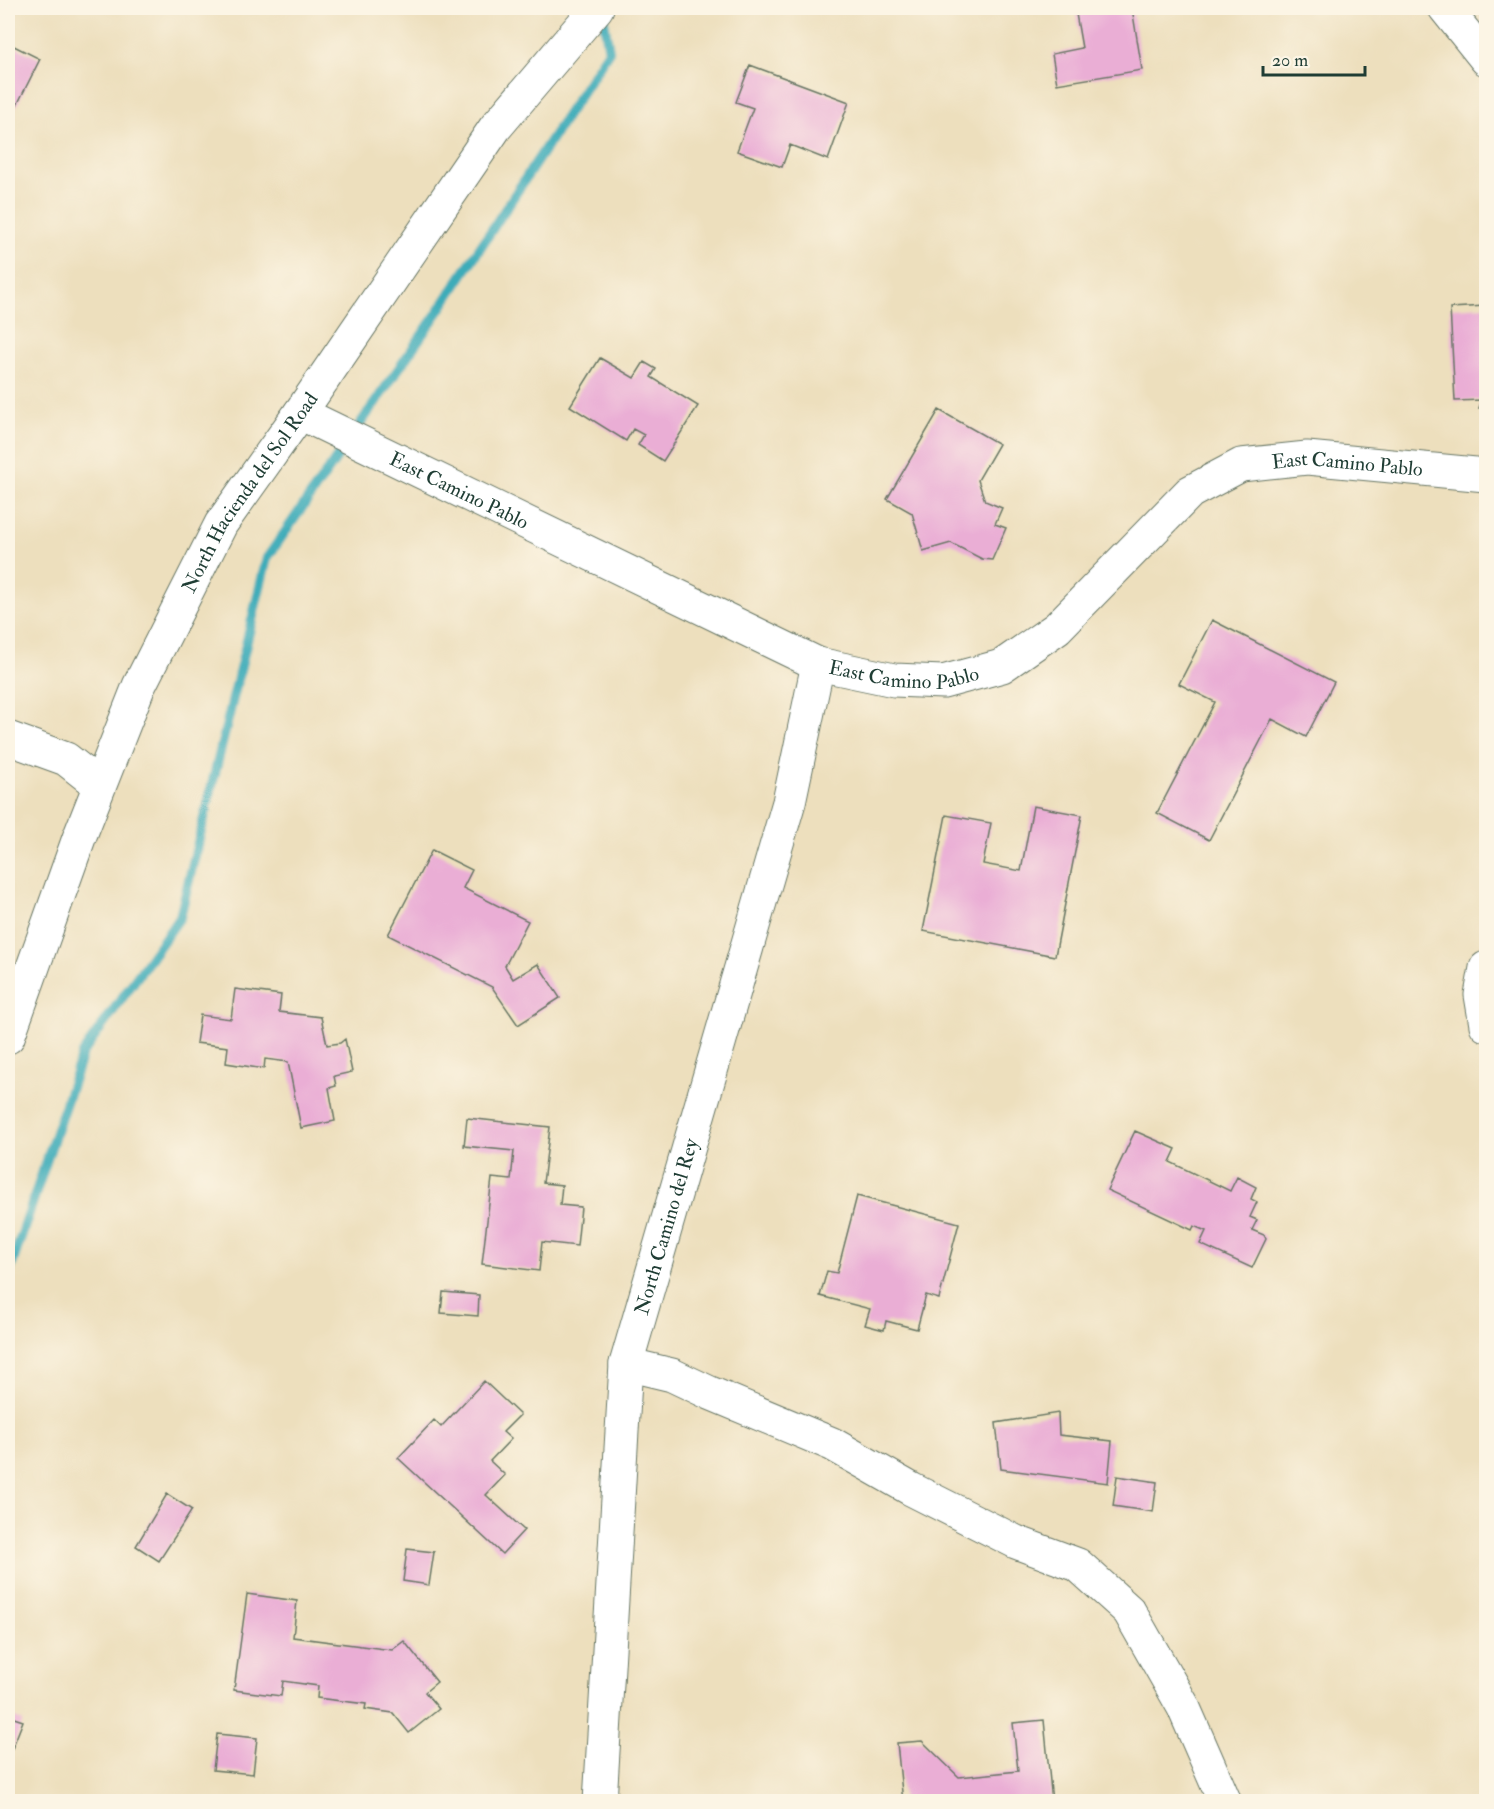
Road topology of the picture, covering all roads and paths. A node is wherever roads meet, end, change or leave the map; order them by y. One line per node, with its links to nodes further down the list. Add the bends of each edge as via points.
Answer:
1 (597, 8): 4 (street, North Hacienda del Sol Road, via 495,129)
2 (1445, 8): 3 (street)
3 (1486, 59)
4 (300, 414): 6 (street, East Camino Pablo); 8 (street, North Hacienda del Sol Road, via 221,524 139,686)
5 (1486, 475): 6 (street, East Camino Pablo, via 1307,458 1241,465 1190,492 1057,628 1002,666 942,682 894,680)
6 (818, 664): 12 (street, North Camino del Rey, via 789,802)
7 (8, 738): 8 (street, via 66,759)
8 (99, 785): 11 (street, North Hacienda del Sol Road)
9 (1486, 968): 10 (street, via 1481,995)
10 (1486, 1025)
11 (8, 1037)
12 (626, 1364): 13 (street, North Camino del Rey); 14 (street, via 672,1376 832,1444 1016,1542 1078,1565 1129,1611 1184,1706)
13 (600, 1802)
14 (1225, 1802)

